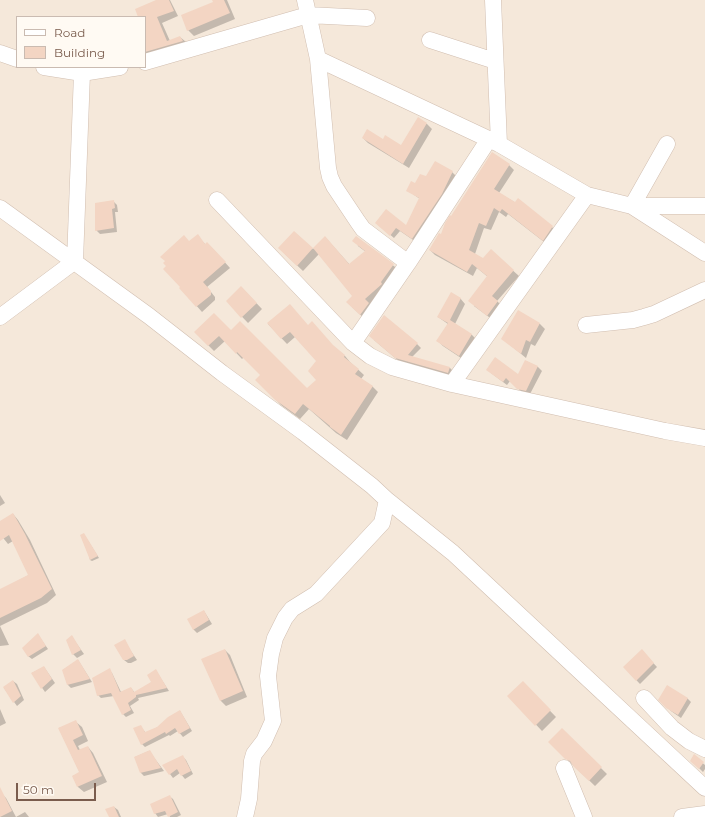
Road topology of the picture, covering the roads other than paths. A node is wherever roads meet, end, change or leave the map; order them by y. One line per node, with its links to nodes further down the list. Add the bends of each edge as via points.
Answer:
1 (493, 0): 8 (street)
2 (306, 7): 3 (street); 7 (street); 9 (street)
3 (367, 18)
4 (430, 40): 8 (street)
5 (0, 54): 6 (street)
6 (16, 59)
7 (318, 59): 13 (street); 22 (street, via 328,168 334,186 363,228)
8 (495, 61): 13 (street)
9 (146, 62)
10 (50, 68): 12 (street)
11 (114, 68): 12 (street)
12 (82, 73): 21 (street)
13 (494, 142): 15 (street); 22 (street)
14 (667, 144): 17 (street)
15 (588, 194): 17 (street); 27 (street)
16 (217, 200): 26 (street)
17 (632, 206): 18 (street); 20 (street)
18 (705, 206)
19 (0, 208): 21 (street)
20 (705, 253)
21 (75, 261): 24 (street); 29 (street, via 303,432)
22 (408, 263): 26 (street)
23 (705, 290): 25 (street, via 644,317)
24 (0, 317)
25 (586, 325)
26 (353, 343): 27 (street, via 370,356 392,367)
27 (452, 384): 28 (street)
28 (705, 438)
29 (388, 500): 33 (street, via 453,553); 35 (street, via 382,523 316,594 292,609 275,638 268,676 273,721 264,741 254,754)
30 (644, 698): 31 (street, via 672,728)
31 (705, 749)
32 (564, 768): 36 (street)
33 (705, 788)
34 (705, 814): 37 (street)
35 (245, 817)
36 (584, 817)
37 (682, 817)

